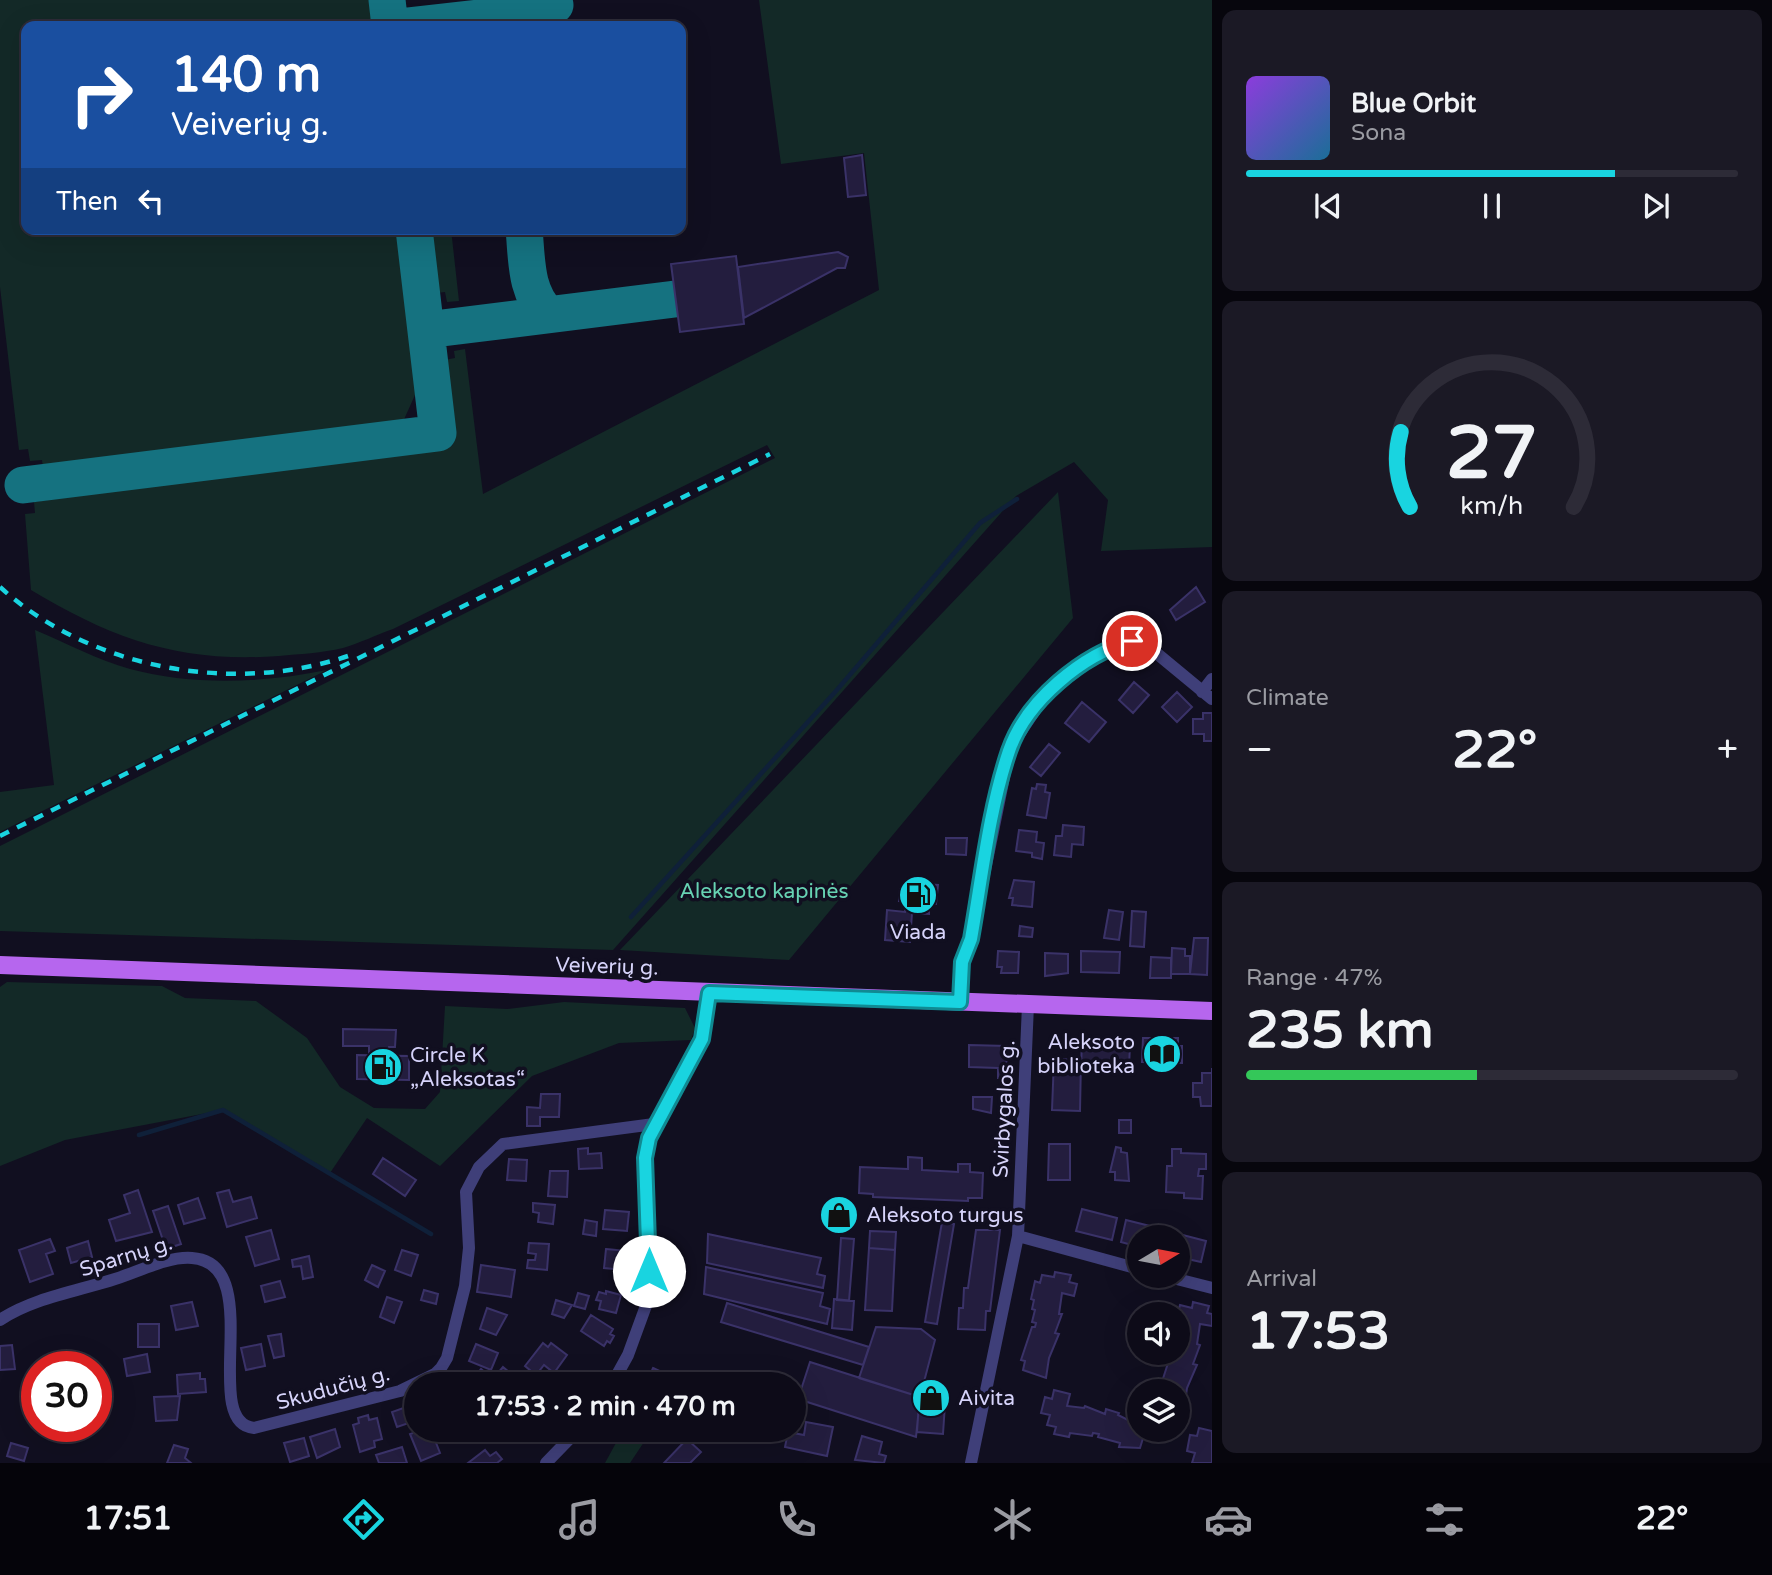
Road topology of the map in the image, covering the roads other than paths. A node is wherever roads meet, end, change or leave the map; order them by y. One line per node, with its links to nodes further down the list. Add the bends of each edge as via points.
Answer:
1 (1212, 679): 2 (street)
2 (1207, 696): 5 (street, via 1149,647 1132,641 1110,647 1050,688 1010,748 971,939 962,962)
3 (0, 965): 4 (main road, Veiverių g.)
4 (709, 993): 5 (main road, Veiverių g.); 8 (street, via 702,1039)
5 (960, 1002): 6 (main road, Veiverių g.)
6 (1028, 1004): 7 (main road, Veiverių g.); 9 (street, Svirbygalos g.)
7 (1212, 1011)
8 (654, 1124): 14 (street, via 645,1158 650,1250 646,1303); 15 (street, Skudučių g., via 503,1144 479,1167 466,1192 469,1248 465,1286 441,1368 400,1391)
9 (1018, 1236): 10 (street); 18 (street, Svirbygalos g.)
10 (1127, 1266)
11 (1190, 1282): 12 (street)
12 (1212, 1288)
13 (0, 1320): 15 (street, Sparnų g., via 47,1300 174,1260 202,1259 218,1269 228,1300 234,1414 245,1427)
14 (619, 1372)
15 (254, 1428)
16 (567, 1442): 17 (street)
17 (547, 1463)
18 (971, 1463)

